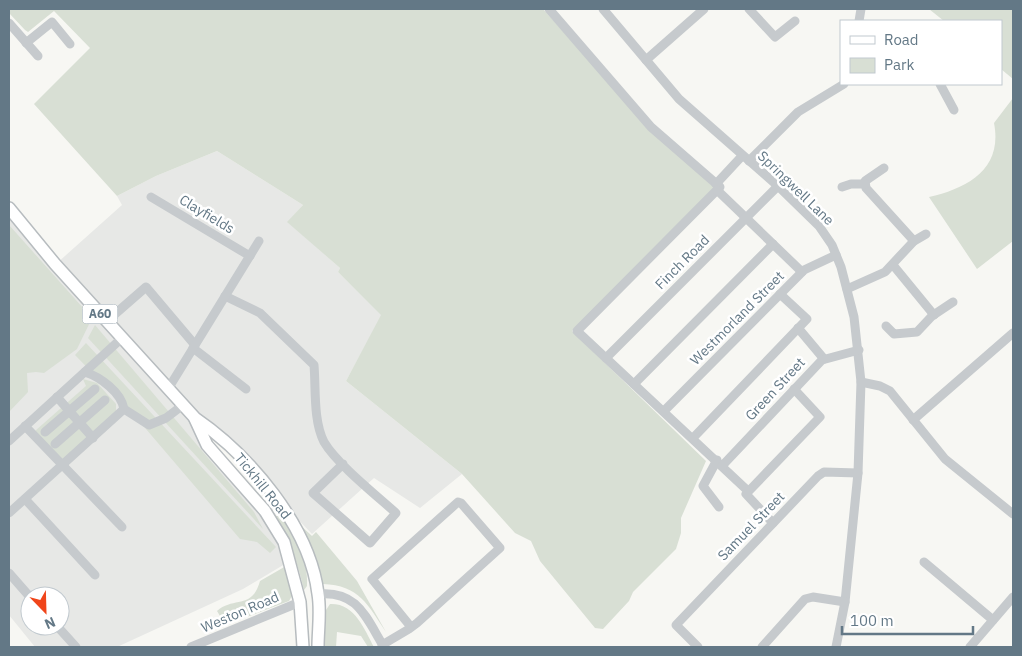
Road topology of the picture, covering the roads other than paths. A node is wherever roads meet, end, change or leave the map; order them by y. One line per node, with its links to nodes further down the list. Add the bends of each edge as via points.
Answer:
1 (549, 9): 18 (street, via 651,127)
2 (603, 9): 10 (street, Springwell Lane)
3 (704, 9): 10 (street)
4 (750, 9): 5 (street, via 775,37)
5 (795, 21)
6 (9, 23): 7 (street)
7 (26, 43): 8 (street, via 52,22); 9 (street)
8 (70, 44)
9 (38, 56)
10 (646, 60): 14 (street, Springwell Lane, via 679,99)
11 (842, 85): 14 (street, via 798,112)
12 (941, 85): 13 (street)
13 (954, 110)
14 (746, 158): 17 (street, Springwell Lane); 18 (street)
15 (884, 168): 16 (street, via 868,178)
16 (865, 184): 19 (street); 24 (street)
17 (778, 186): 22 (street, Finch Road); 27 (street, Springwell Lane, via 819,226)
18 (717, 187): 22 (street); 43 (street, via 577,329)
19 (842, 187)
20 (151, 197): 28 (street, Clayfields)
21 (9, 208): 36 (main road, Tickhill Road / A60)
22 (746, 216): 26 (street); 43 (street, Finch Road)
23 (926, 234): 24 (street)
24 (914, 240): 29 (street)
25 (259, 242): 28 (street)
26 (774, 244): 30 (street); 47 (street)
27 (836, 254): 30 (street, Westmorland Street); 31 (street, Springwell Lane)
28 (250, 256): 33 (street)
29 (893, 265): 31 (street, via 876,277); 35 (street)
30 (802, 272): 32 (street, Westmorland Street)
31 (847, 289): 42 (street, Springwell Lane)
32 (780, 294): 38 (street, via 807,317); 57 (street, Westmorland Street)
33 (225, 296): 41 (street); 68 (street, via 260,313 314,365 318,420 324,442)
34 (953, 302): 35 (street)
35 (934, 315): 37 (street, via 916,332 894,334)
36 (107, 321): 40 (main road, Tickhill Road / A60); 41 (street, via 146,287)
37 (886, 326)
38 (798, 328): 44 (street); 64 (street)
39 (1013, 332): 59 (street)
40 (122, 338): 45 (street); 49 (main road, Tickhill Road / A60)
41 (194, 346): 49 (street); 50 (street)
42 (859, 350): 44 (street, Green Street); 46 (street, Springwell Lane)
43 (606, 358): 47 (street)
44 (824, 359): 51 (street, Green Street)
45 (85, 372): 52 (street); 55 (street, via 104,381)
46 (861, 382): 59 (street, via 890,391); 70 (street, Springwell Lane)
47 (634, 384): 57 (street)
48 (95, 389): 56 (street)
49 (168, 389): 54 (main road, Tickhill Road / A60)
50 (246, 389)
51 (794, 389): 67 (street, Green Street); 71 (street, via 820,418)
52 (57, 397): 56 (street); 61 (street)
53 (105, 400): 60 (street)
54 (183, 405): 55 (street, via 166,418 149,425); 58 (main road, Tickhill Road / A60)
55 (124, 409): 63 (street)
56 (69, 411): 60 (street); 62 (street)
57 (664, 411): 64 (street)
58 (194, 418): 82 (main road, Tickhill Road / A60, via 219,435 288,513 309,558); 84 (main road, Tickhill Road / A60, via 206,445 265,511 277,530 290,561)
59 (913, 420): 75 (street, via 945,459)
60 (79, 422): 63 (street); 66 (street)
61 (25, 426): 65 (street); 69 (street)
62 (45, 432)
63 (94, 438): 69 (street)
64 (693, 438): 67 (street)
65 (9, 442)
66 (55, 444)
67 (720, 463): 71 (street); 73 (street, Green Street, via 703,486)
68 (343, 464): 68 (street, via 396,513 370,543 313,493)
69 (63, 466): 72 (street); 77 (street)
70 (858, 473): 76 (street, Samuel Street, via 824,472); 85 (street, Springwell Lane)
71 (748, 491): 76 (street, via 746,496)
72 (25, 499): 74 (street); 80 (street)
73 (719, 507)
74 (9, 513)
75 (1013, 514)
76 (773, 523): 94 (street, Samuel Street, via 676,624)
77 (122, 527)
78 (924, 562): 86 (street)
79 (9, 573): 81 (street)
80 (95, 575)
81 (20, 586)
82 (318, 594): 84 (main road); 90 (street, via 333,593 352,600); 93 (main road, A60)
83 (1013, 597): 86 (street)
84 (300, 602): 89 (street, Weston Road); 92 (main road, A60)
85 (845, 602): 95 (street, via 813,597 805,599); 96 (street, Springwell Lane)
86 (994, 620): 97 (street)
87 (411, 627): 87 (street, via 500,548 461,503 458,502 372,579); 90 (street)
88 (66, 636): 91 (street)
89 (197, 646)
90 (383, 646)
91 (76, 647)
92 (303, 647)
93 (318, 647)
94 (698, 647)
95 (762, 647)
96 (836, 647)
97 (970, 647)

